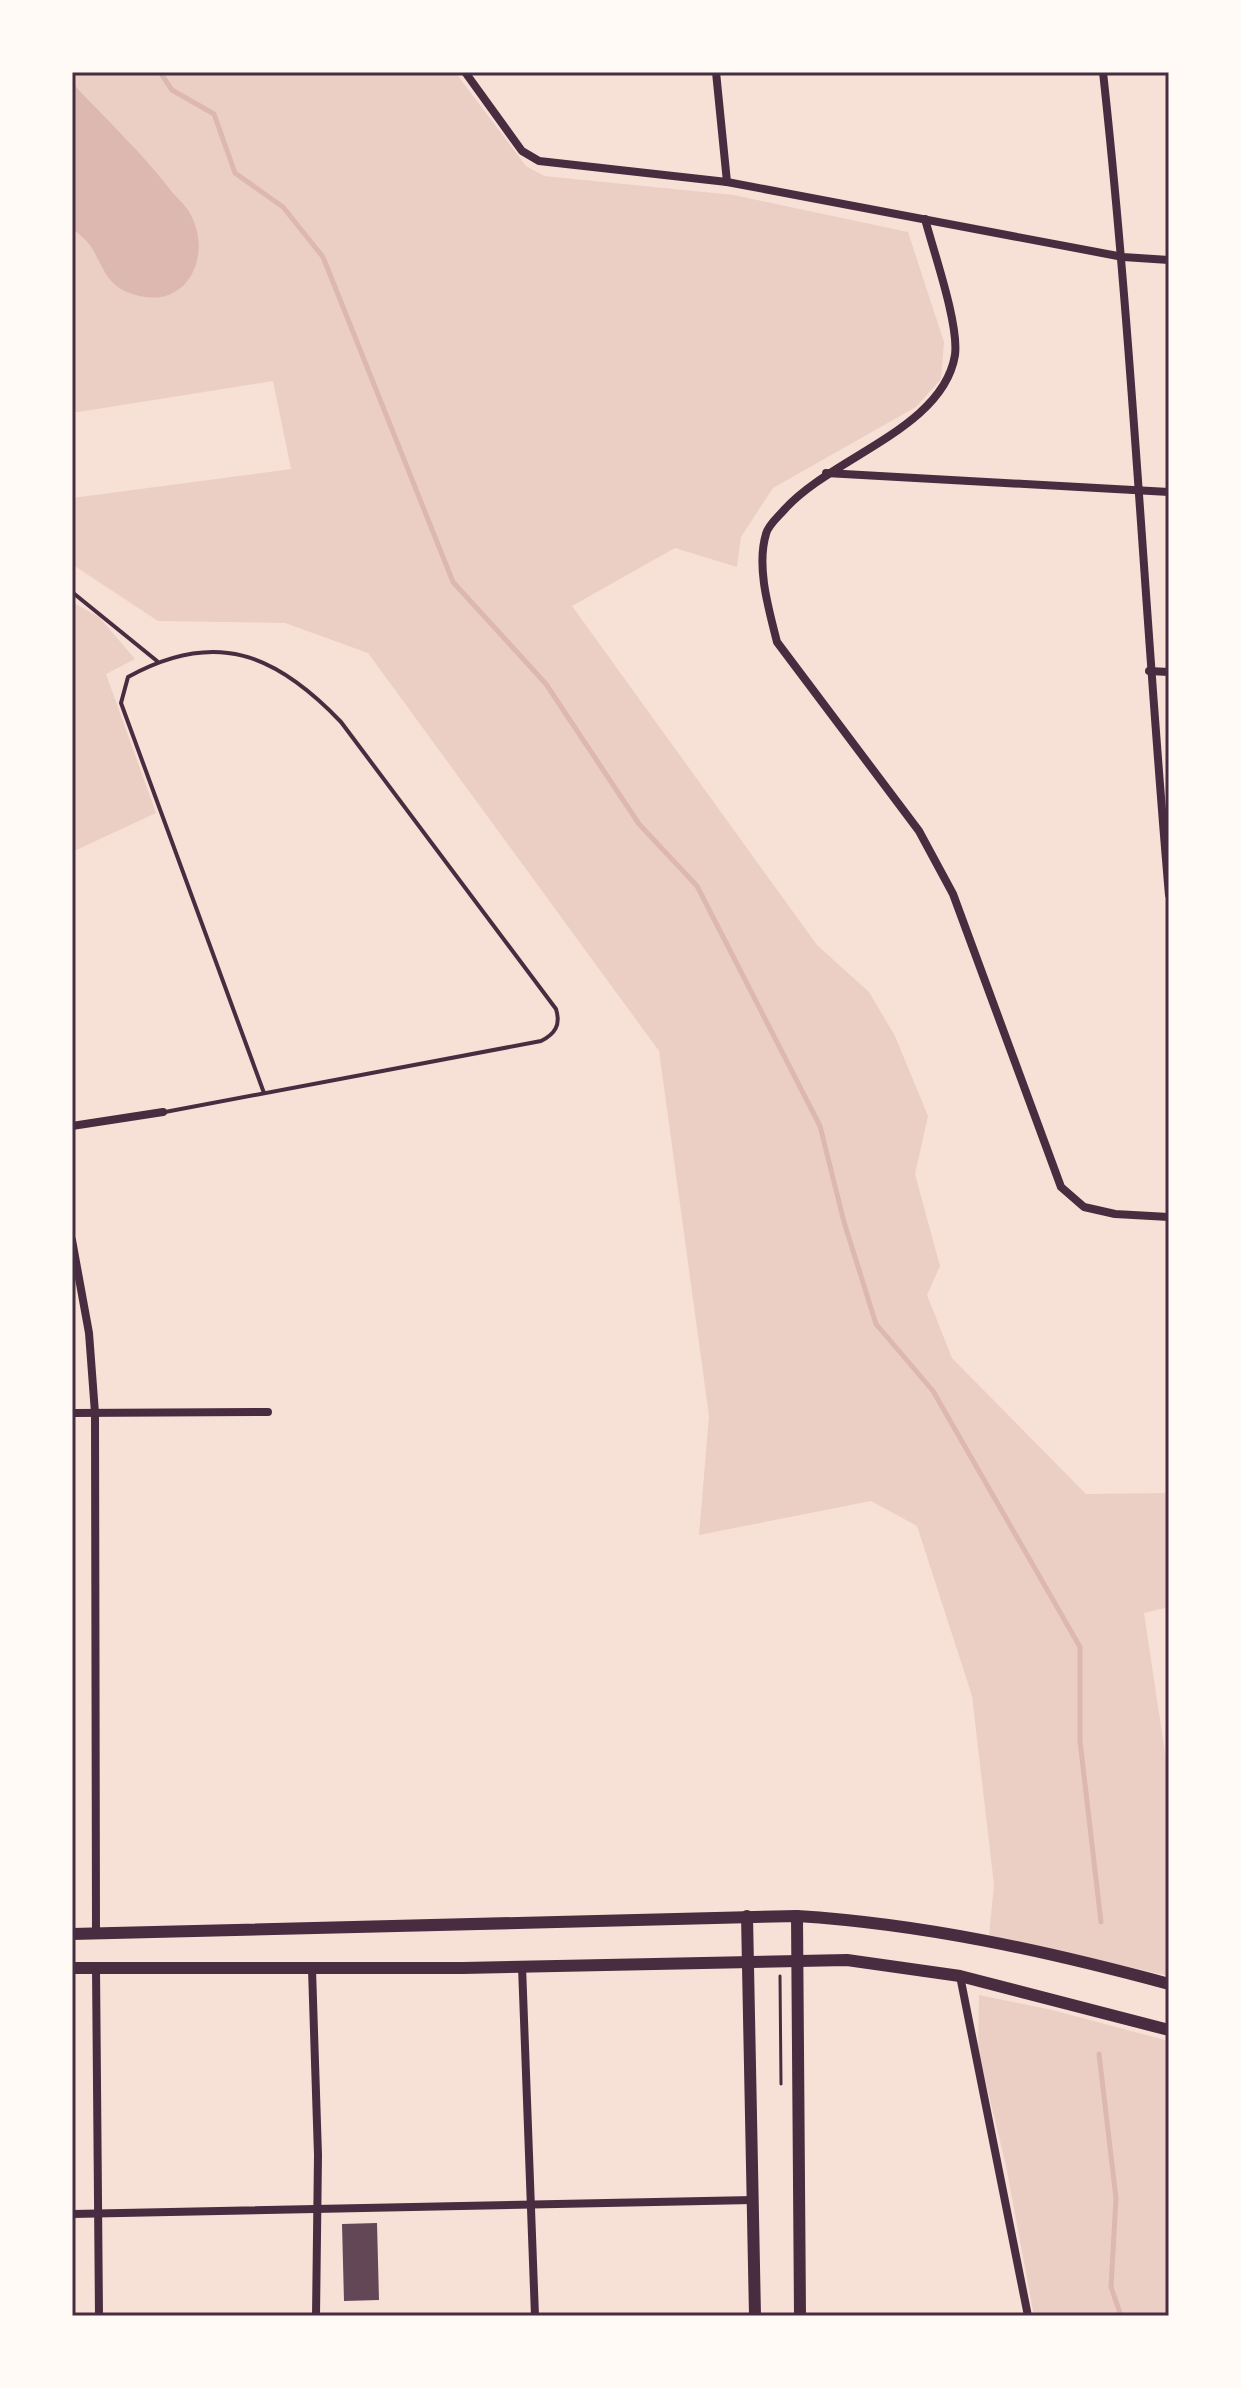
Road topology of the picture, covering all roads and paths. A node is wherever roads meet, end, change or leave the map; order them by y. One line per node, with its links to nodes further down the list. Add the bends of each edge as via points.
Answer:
1 (465, 72): 4 (street, via 522,151 539,161)
2 (716, 72): 4 (street)
3 (1103, 72): 6 (street)
4 (727, 182): 5 (street)
5 (925, 219): 6 (street); 8 (street, via 955,335 949,377 936,400 916,417)
6 (1123, 257): 7 (street); 9 (street)
7 (1169, 260)
8 (826, 473): 9 (street); 19 (street, via 792,501 766,533 763,565 777,642 919,831 953,894 1061,1187 1084,1207)
9 (1138, 491): 10 (street); 13 (street)
10 (1169, 492)
11 (72, 592): 12 (lane)
12 (157, 661): 16 (lane, via 128,677 121,703); 16 (lane, via 199,650 227,651 254,659 317,697 350,734 558,1017 551,1036 541,1041)
13 (1149, 671): 14 (street); 15 (street)
14 (1169, 672)
15 (1169, 895)
16 (264, 1093): 17 (lane)
17 (163, 1112): 18 (street)
18 (72, 1126)
19 (1169, 1217)
20 (72, 1240): 23 (street, via 89,1333)
21 (268, 1412): 23 (street)
22 (72, 1413): 23 (street)
23 (95, 1413): 27 (street)
24 (747, 1916): 25 (main road); 27 (main road); 29 (main road)
25 (797, 1916): 28 (main road); 35 (main road, via 952,1933)
26 (72, 1934): 27 (main road)
27 (96, 1934)
28 (800, 1961): 29 (main road); 34 (main road, via 863,1962); 46 (main road)
29 (750, 1963): 30 (main road); 37 (main road)
30 (522, 1966): 33 (main road); 38 (street)
31 (96, 1967): 32 (main road); 33 (main road); 41 (street)
32 (72, 1968)
33 (312, 1969): 39 (street)
34 (960, 1976): 36 (main road); 47 (street)
35 (1169, 1984)
36 (1169, 2030)
37 (753, 2200): 38 (street); 45 (main road)
38 (533, 2206): 39 (street); 44 (street)
39 (318, 2212): 41 (street); 43 (street)
40 (72, 2214): 41 (street)
41 (97, 2214): 42 (street)
42 (99, 2316)
43 (316, 2316)
44 (535, 2316)
45 (755, 2316)
46 (800, 2316)
47 (1028, 2316)

